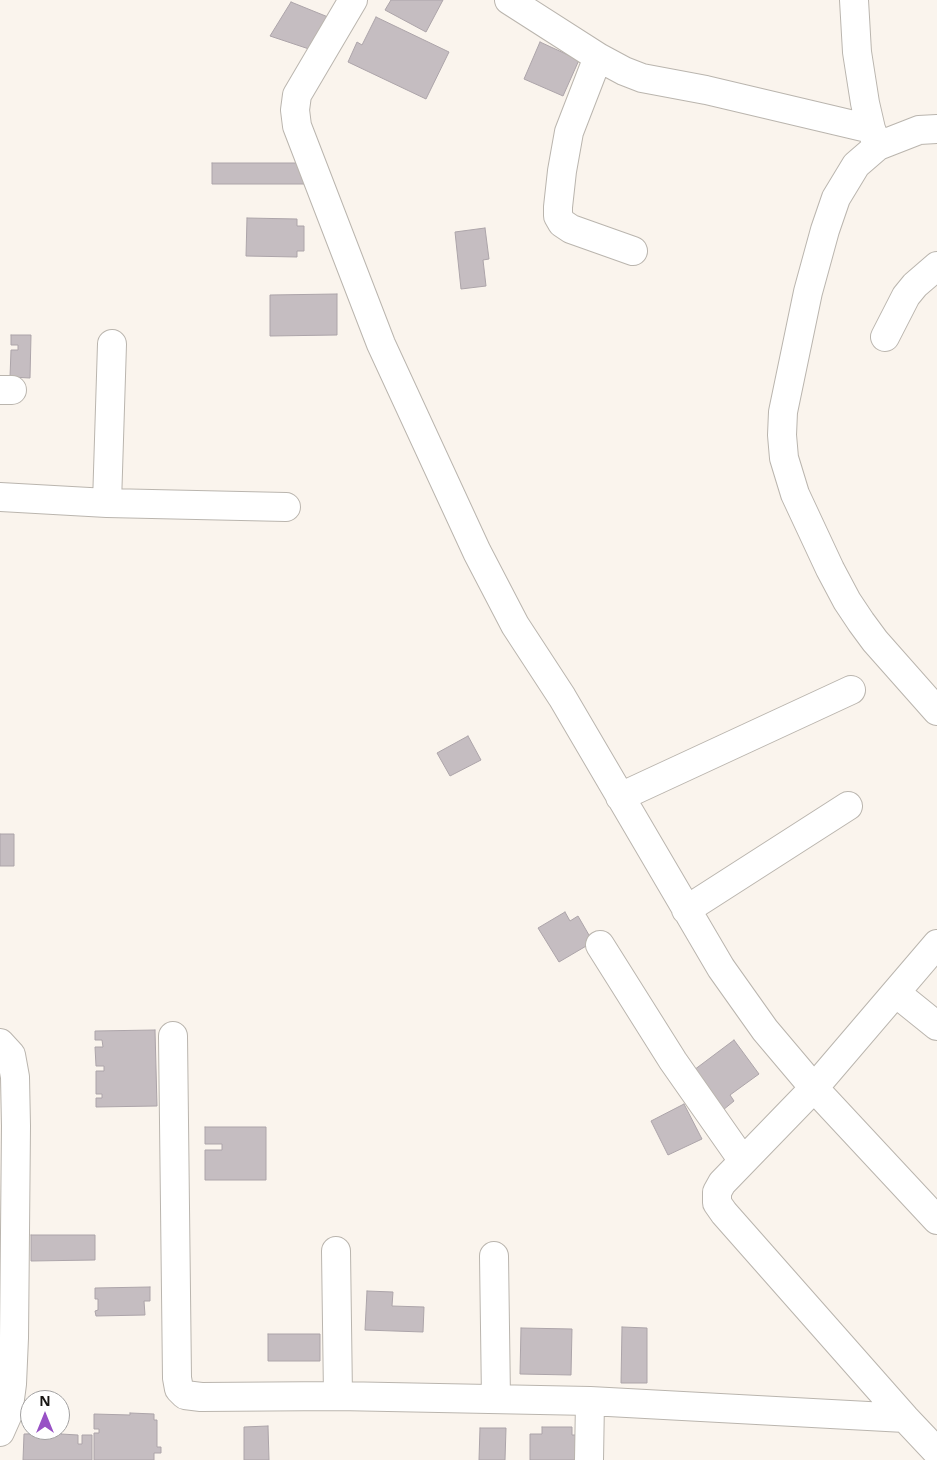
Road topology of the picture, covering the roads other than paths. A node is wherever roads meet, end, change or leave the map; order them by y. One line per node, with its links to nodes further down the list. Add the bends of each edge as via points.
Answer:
1 (353, 0): 16 (street, via 297,95 298,126 381,344 476,552 515,625)
2 (509, 0): 4 (street)
3 (854, 0): 6 (street, via 857,52)
4 (598, 57): 6 (street, via 642,78 706,90); 7 (street, via 570,132 558,216 570,229)
5 (937, 129): 6 (street)
6 (874, 138): 15 (street, via 836,198 824,230 784,412 784,458 795,494 847,601 875,641)
7 (633, 251)
8 (937, 266): 9 (street, via 906,296)
9 (885, 337)
10 (112, 344): 12 (street)
11 (0, 497): 12 (street)
12 (106, 503): 13 (street)
13 (286, 507)
14 (851, 690): 16 (street)
15 (937, 711)
16 (620, 797): 18 (street)
17 (848, 806): 18 (street)
18 (686, 910): 25 (street, via 721,968 765,1030)
19 (937, 944): 21 (street)
20 (600, 945): 26 (street, via 673,1061)
21 (896, 992): 22 (street); 25 (street)
22 (937, 1026)
23 (173, 1036): 30 (street, via 179,1389 185,1395 201,1397)
24 (0, 1043): 34 (street, via 11,1055 16,1126 12,1384 8,1414)
25 (814, 1088): 26 (street); 27 (street)
26 (743, 1161): 33 (street, via 722,1183 717,1192 717,1203)
27 (937, 1220)
28 (336, 1251): 30 (street)
29 (494, 1256): 31 (street)
30 (338, 1396): 31 (street)
31 (496, 1399): 32 (street)
32 (590, 1401): 33 (street); 36 (street)
33 (905, 1418): 35 (street)
34 (0, 1432)
35 (937, 1452)
36 (589, 1460)

